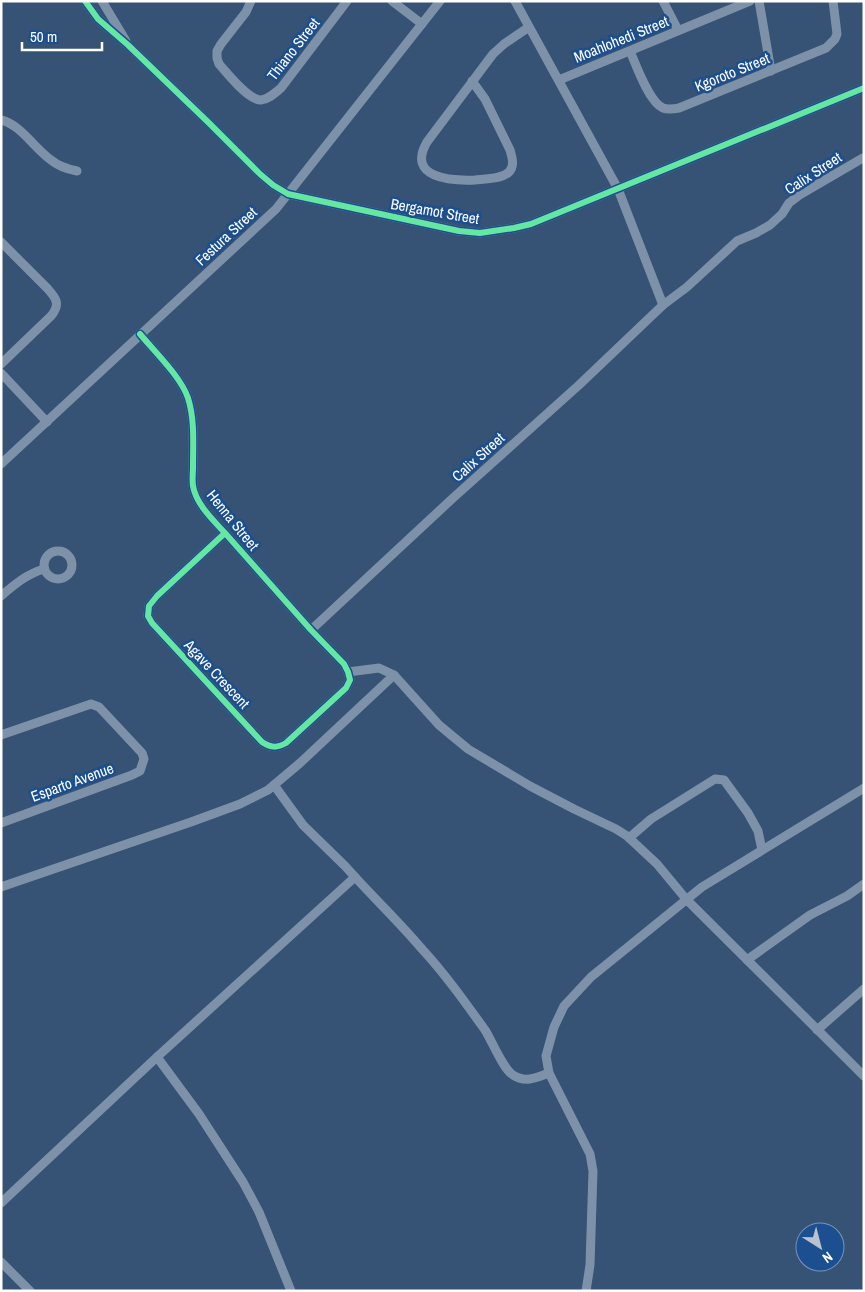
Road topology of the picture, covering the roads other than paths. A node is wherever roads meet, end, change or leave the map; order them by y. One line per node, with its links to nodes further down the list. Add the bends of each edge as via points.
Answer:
1 (85, 1): 15 (street, Bergamot Street, via 98,19)
2 (102, 1): 15 (street, Bergamot Street)
3 (251, 1): 4 (street, Thiano Street, via 221,44 217,58 249,96 259,100 281,88)
4 (347, 1)
5 (392, 1): 12 (street)
6 (440, 1): 12 (street, Festura Street)
7 (515, 1): 13 (street)
8 (663, 1): 14 (street)
9 (750, 1): 14 (street, Moahlohedi Street)
10 (759, 1): 17 (street)
11 (833, 1): 17 (street, Kgoroto Street, via 837,34 832,44)
12 (422, 24): 25 (street, Festura Street)
13 (529, 27): 18 (street); 19 (street, via 499,48)
14 (678, 30): 16 (street, Moahlohedi Street)
15 (128, 45): 25 (street, Bergamot Street, via 260,174)
16 (630, 51): 17 (street, Kgoroto Street, via 651,98 670,109); 18 (street, Moahlohedi Street)
17 (772, 71)
18 (559, 80): 24 (street)
19 (472, 81): 19 (street, via 423,149 422,166 436,176 484,179 511,171 513,158 510,150 485,99)
20 (864, 88): 24 (street, Bergamot Street)
21 (1, 120): 23 (street, via 16,127 51,161)
22 (863, 158): 27 (street, Calix Street, via 801,194 770,225 737,241)
23 (77, 171)
24 (618, 189): 25 (street, Bergamot Street, via 531,224 480,233); 27 (street)
25 (288, 194): 28 (street, Festura Street, via 276,209)
26 (1, 242): 29 (street, via 47,288 57,303 51,316)
27 (663, 305): 36 (street, Calix Street)
28 (140, 334): 31 (street, Festura Street); 33 (street, Henna Street, via 174,374 187,396 191,407 195,494)
29 (1, 364)
30 (1, 373): 31 (street)
31 (47, 422): 32 (street, Festura Street)
32 (1, 464)
33 (225, 533): 36 (street, Henna Street); 37 (street, Agave Crescent, via 157,596 149,606 148,616 152,623 268,746 286,744 346,688 350,680)
34 (44, 569): 35 (street, via 22,579)
35 (1, 596)
36 (311, 630): 37 (street, Henna Street)
37 (348, 672): 38 (street, via 379,668)
38 (394, 675): 40 (street); 43 (street, via 439,725 468,749)
39 (1, 735): 42 (street, Esparto Avenue, via 91,704 98,707 142,753 144,760 140,771 132,775)
40 (274, 785): 45 (street, via 303,825); 47 (street, via 240,804)
41 (864, 788): 44 (street)
42 (1, 823)
43 (629, 838): 44 (street, via 651,819 715,779 724,780 748,814 758,831); 48 (street, via 657,864)
44 (762, 850): 48 (street)
45 (355, 877): 52 (street); 53 (street, via 442,973 490,1037 511,1074 532,1079)
46 (864, 884): 49 (street, via 810,915)
47 (1, 887)
48 (686, 899): 49 (street); 53 (street, via 591,977 564,1006 546,1056)
49 (747, 960): 51 (street)
50 (864, 989): 51 (street)
51 (817, 1030): 54 (street)
52 (157, 1057): 55 (street); 58 (street, via 243,1182 259,1212)
53 (548, 1073): 59 (street, via 590,1154 593,1171)
54 (864, 1076)
55 (1, 1203)
56 (1, 1262): 57 (street)
57 (30, 1291)
58 (291, 1291)
59 (586, 1291)

